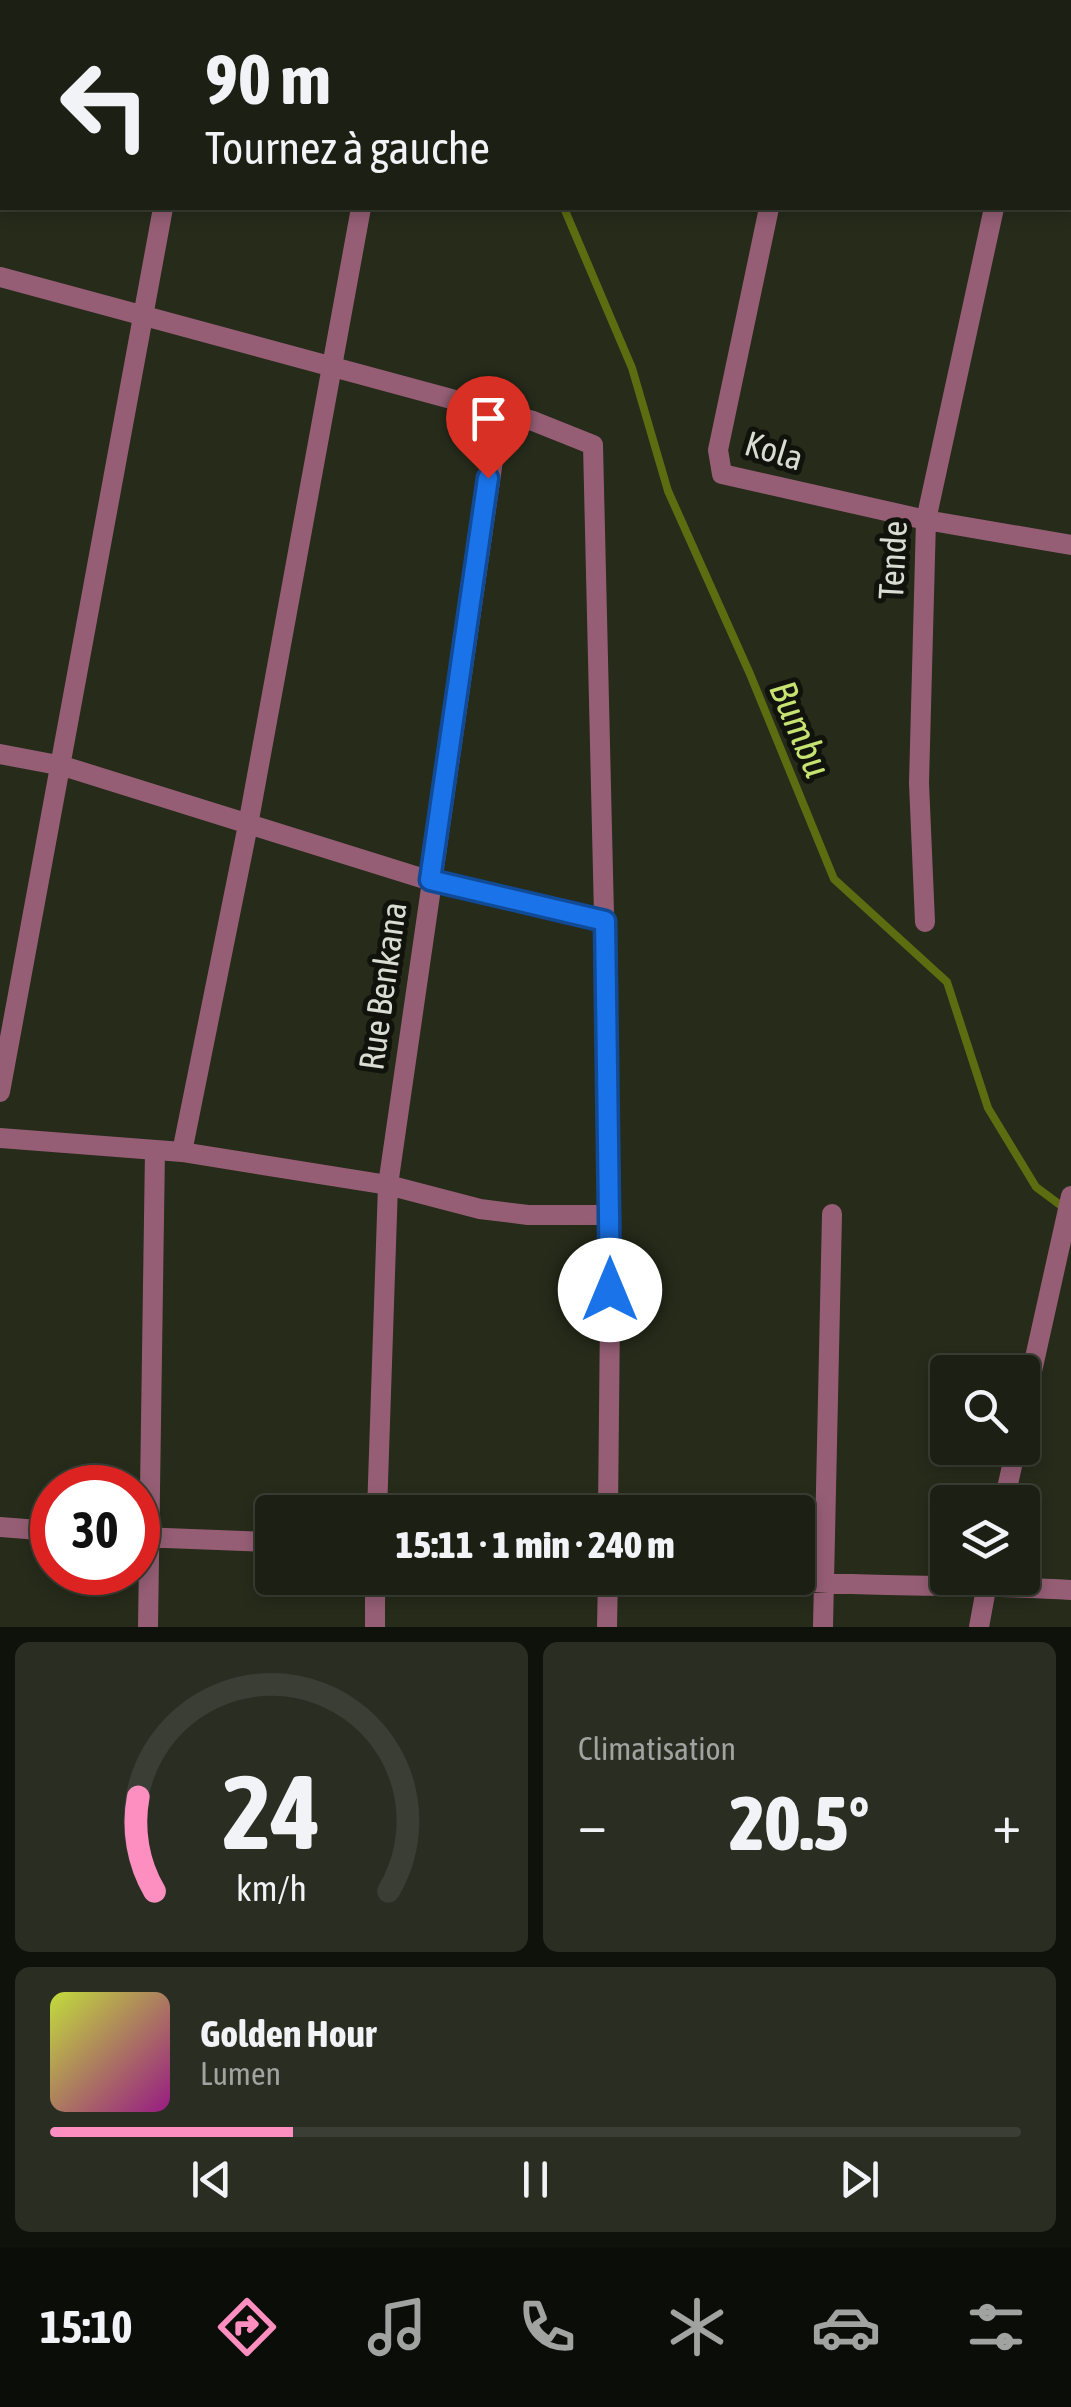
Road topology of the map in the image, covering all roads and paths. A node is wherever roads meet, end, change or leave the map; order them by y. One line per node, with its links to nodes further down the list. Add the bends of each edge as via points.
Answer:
1 (163, 210): 6 (street)
2 (360, 210): 7 (street)
3 (769, 210): 9 (street, Kola, via 718,450 722,474)
4 (994, 210): 9 (street, Tende)
5 (0, 277): 6 (street)
6 (144, 314): 7 (street); 12 (street)
7 (332, 366): 8 (street); 13 (street)
8 (500, 412): 14 (street, Rue Benkana); 15 (street, via 585,439 597,453)
9 (926, 520): 10 (street, Kola); 16 (street, Tende, via 919,783)
10 (1071, 545)
11 (0, 754): 12 (street)
12 (63, 766): 13 (street); 17 (street)
13 (248, 825): 14 (street); 20 (street)
14 (430, 880): 15 (street); 21 (street, Rue Benkana)
15 (605, 921): 24 (street)
16 (925, 922)
17 (0, 1092)
18 (0, 1138): 19 (street)
19 (155, 1150): 20 (street); 26 (street)
20 (182, 1152): 21 (street)
21 (388, 1185): 24 (street, via 496,1211); 27 (street, Rue Benkana)
22 (1071, 1196): 25 (street)
23 (832, 1214): 35 (street)
24 (611, 1215): 28 (street)
25 (1035, 1355)
26 (146, 1465)
27 (377, 1495)
28 (608, 1495)
29 (0, 1528): 30 (street)
30 (30, 1530)
31 (160, 1538): 32 (street)
32 (255, 1541)
33 (930, 1582): 35 (street)
34 (815, 1583): 35 (street)
35 (823, 1584): 45 (street)
36 (1040, 1587): 37 (street)
37 (1071, 1590)
38 (147, 1595): 42 (street)
39 (375, 1595): 43 (street)
40 (608, 1595): 44 (street)
41 (984, 1595): 46 (street)
42 (148, 1627)
43 (375, 1627)
44 (607, 1627)
45 (823, 1627)
46 (978, 1627)

